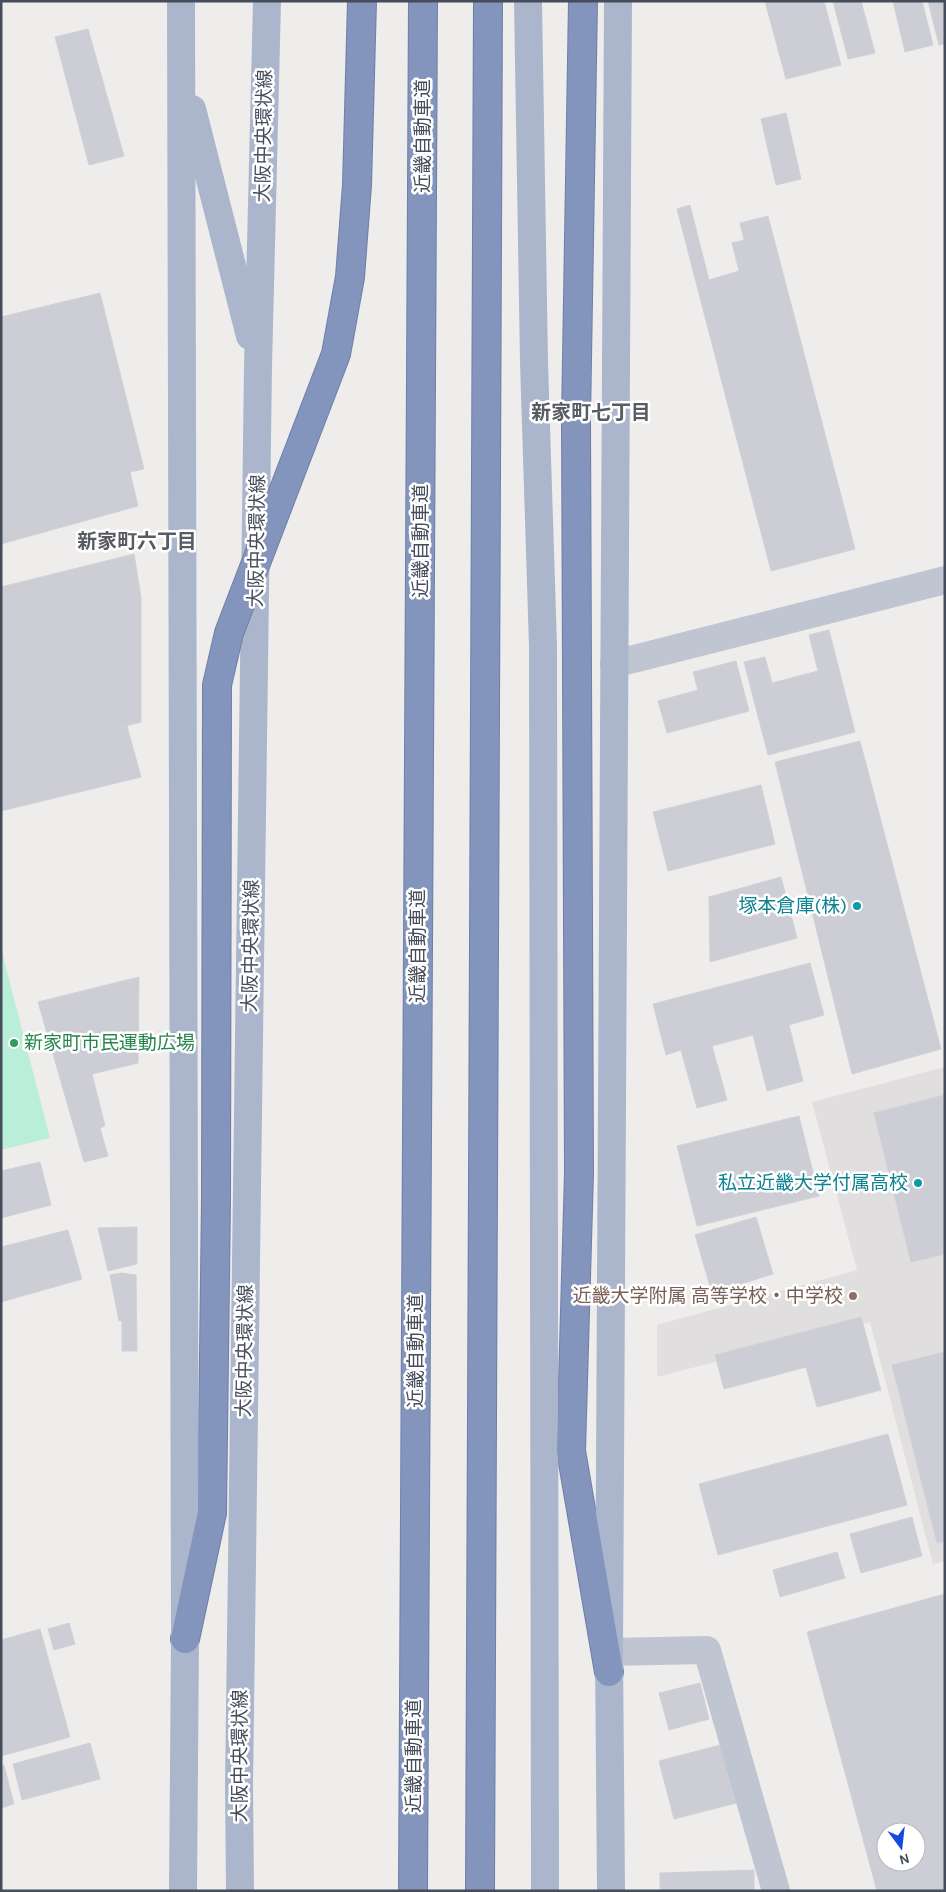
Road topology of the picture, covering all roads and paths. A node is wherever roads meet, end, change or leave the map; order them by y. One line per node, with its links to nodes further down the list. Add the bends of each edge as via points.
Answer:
1 (181, 1): 9 (main road)
2 (267, 1): 10 (main road, 大阪中央環状線)
3 (362, 1): 13 (highway, bridge, via 357,185 350,277 336,354 229,633 217,684 212,1513)
4 (423, 1): 17 (highway, 近畿自動車道)
5 (488, 1): 18 (highway)
6 (528, 1): 19 (main road, via 543,646)
7 (583, 1): 14 (highway, via 576,419 579,1173 571,1451)
8 (618, 1): 12 (main road)
9 (181, 69): 10 (main road); 13 (main road)
10 (258, 366): 16 (main road, 大阪中央環状線)
11 (945, 580): 12 (street)
12 (614, 664): 14 (main road)
13 (185, 1638): 15 (main road)
14 (609, 1662): 20 (main road); 21 (street, via 707,1650)
15 (183, 1891)
16 (240, 1891)
17 (414, 1891)
18 (480, 1891)
19 (545, 1891)
20 (611, 1891)
21 (776, 1891)

